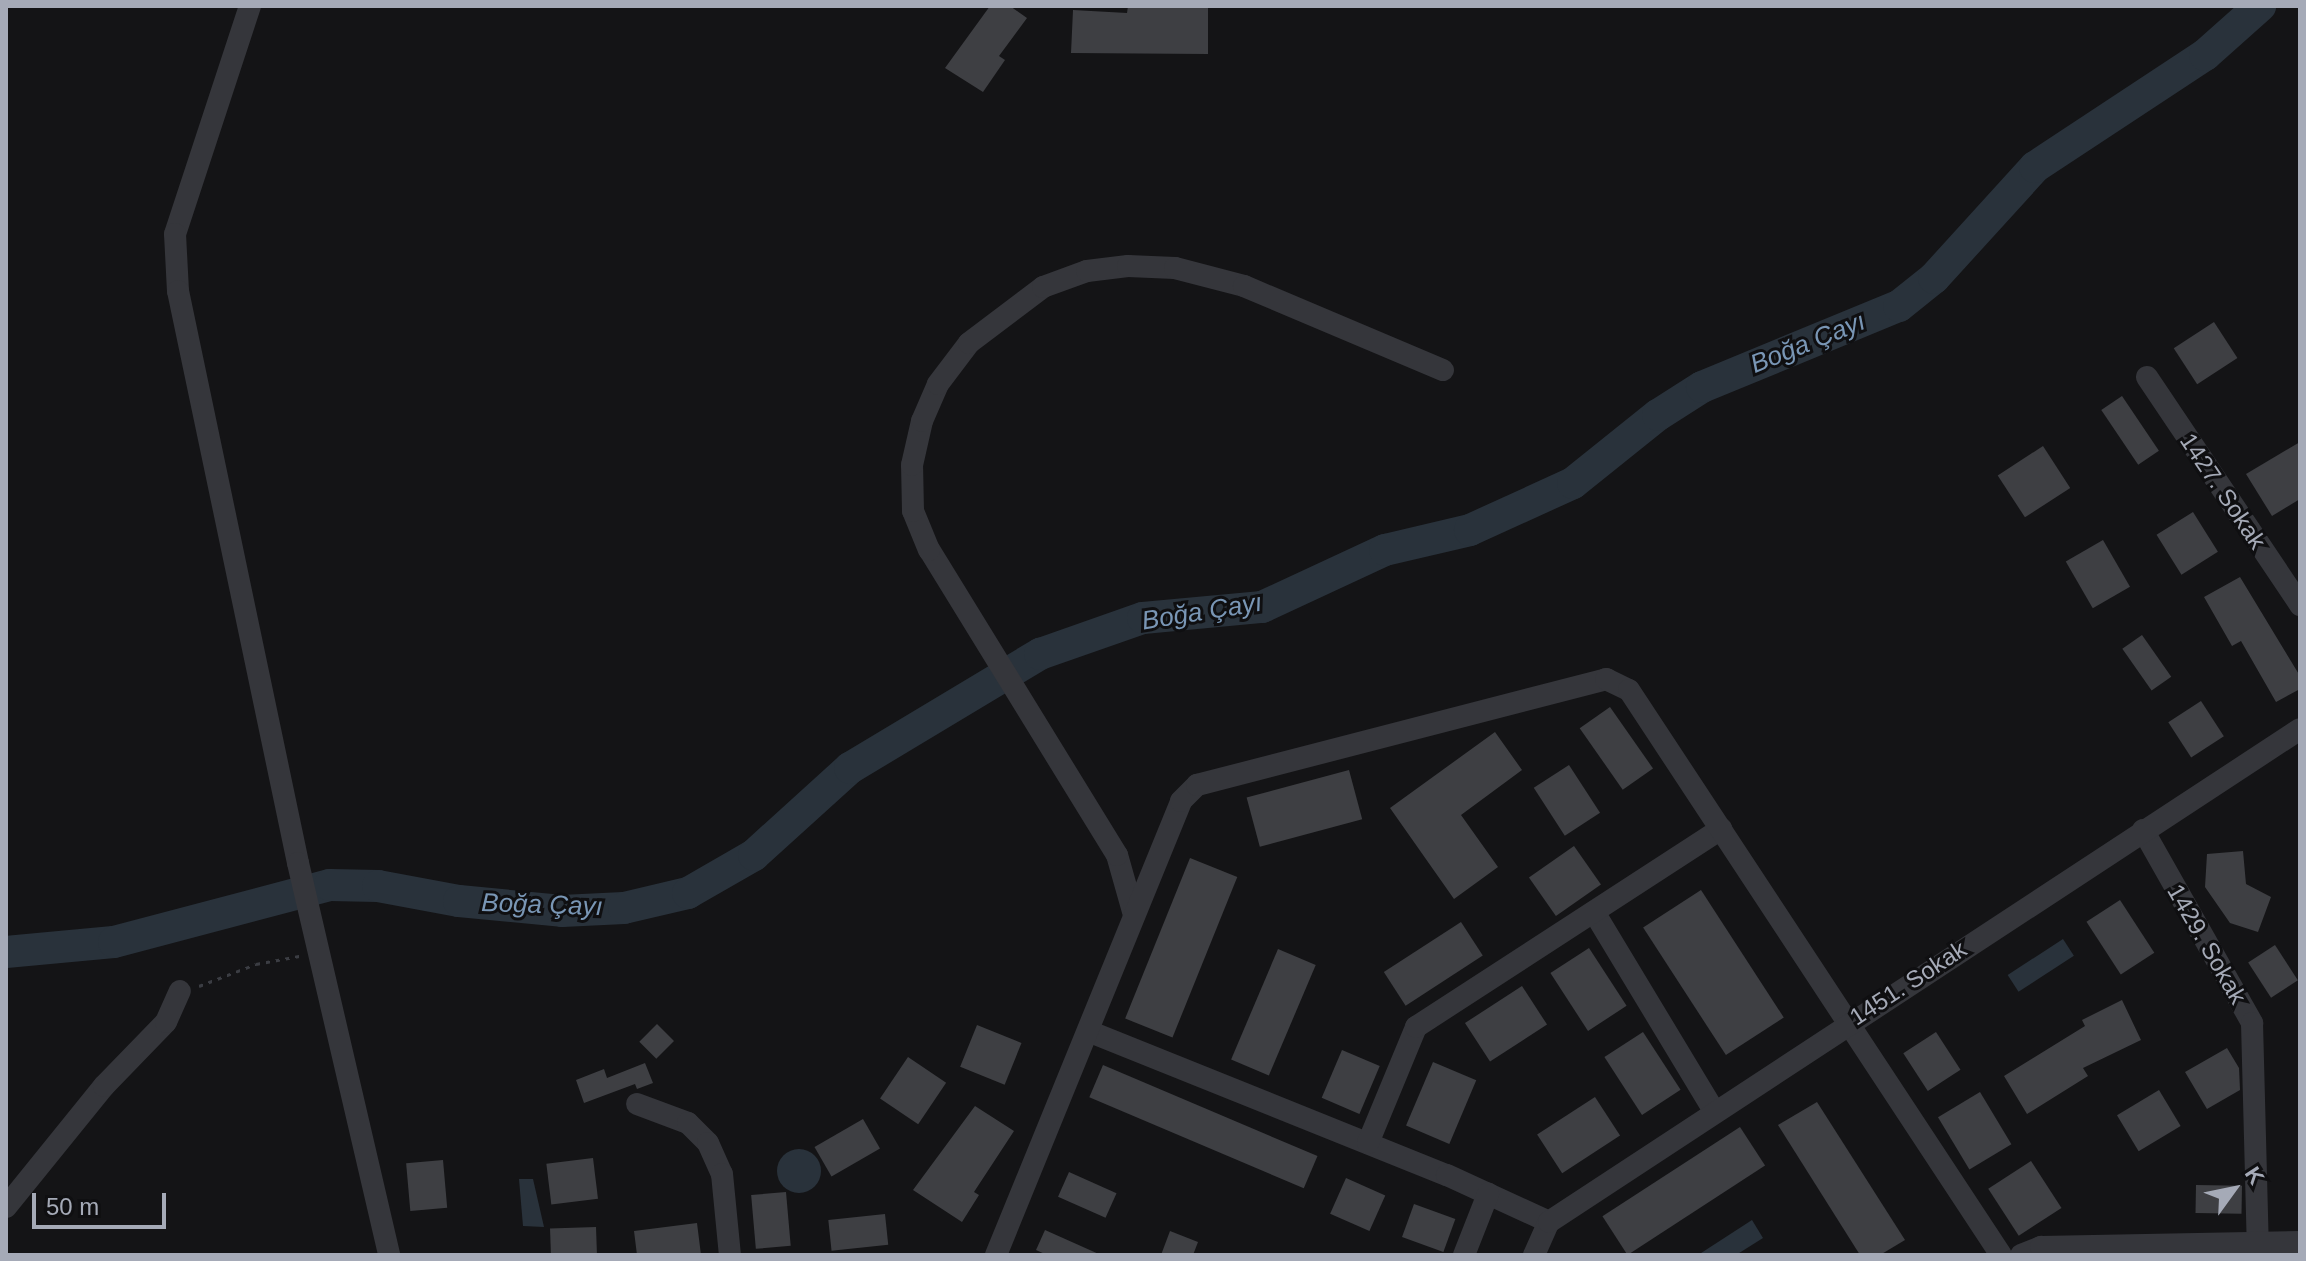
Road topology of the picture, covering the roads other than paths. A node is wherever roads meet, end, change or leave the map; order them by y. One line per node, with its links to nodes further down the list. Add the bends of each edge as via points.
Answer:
1 (250, 6): 21 (street, via 175,234 178,291 298,863)
2 (1443, 370): 9 (street, via 1244,286 1175,268 1087,271 1043,287 969,343 938,384 912,465 913,511 929,550 1117,855)
3 (2147, 377): 4 (street, 1427. Sokak)
4 (2300, 605)
5 (2300, 729): 7 (street, 1451. Sokak)
6 (1721, 829): 8 (street); 9 (street, via 1629,690 1606,679 1197,785 1181,801); 11 (street)
7 (2143, 830): 11 (street, 1451. Sokak); 20 (street, 1429. Sokak, via 2252,1023)
8 (1594, 912): 14 (street); 15 (street, via 1416,1027)
9 (1135, 916): 12 (street)
10 (180, 991): 17 (street, via 166,1022 104,1086)
11 (1847, 1022): 14 (street, 1451. Sokak); 26 (street)
12 (1088, 1031): 15 (street); 23 (street)
13 (637, 1104): 22 (street, via 688,1123 714,1153 722,1174)
14 (1714, 1111): 18 (street, 1451. Sokak)
15 (1368, 1143): 16 (street)
16 (1488, 1194): 18 (street); 24 (street)
17 (6, 1207)
18 (1549, 1222): 25 (street)
19 (2300, 1242): 20 (street)
20 (2258, 1248): 27 (street, via 2041,1247)
21 (389, 1255)
22 (730, 1255)
23 (996, 1255)
24 (1464, 1255)
25 (1534, 1255)
26 (2001, 1255)
27 (2021, 1255)

